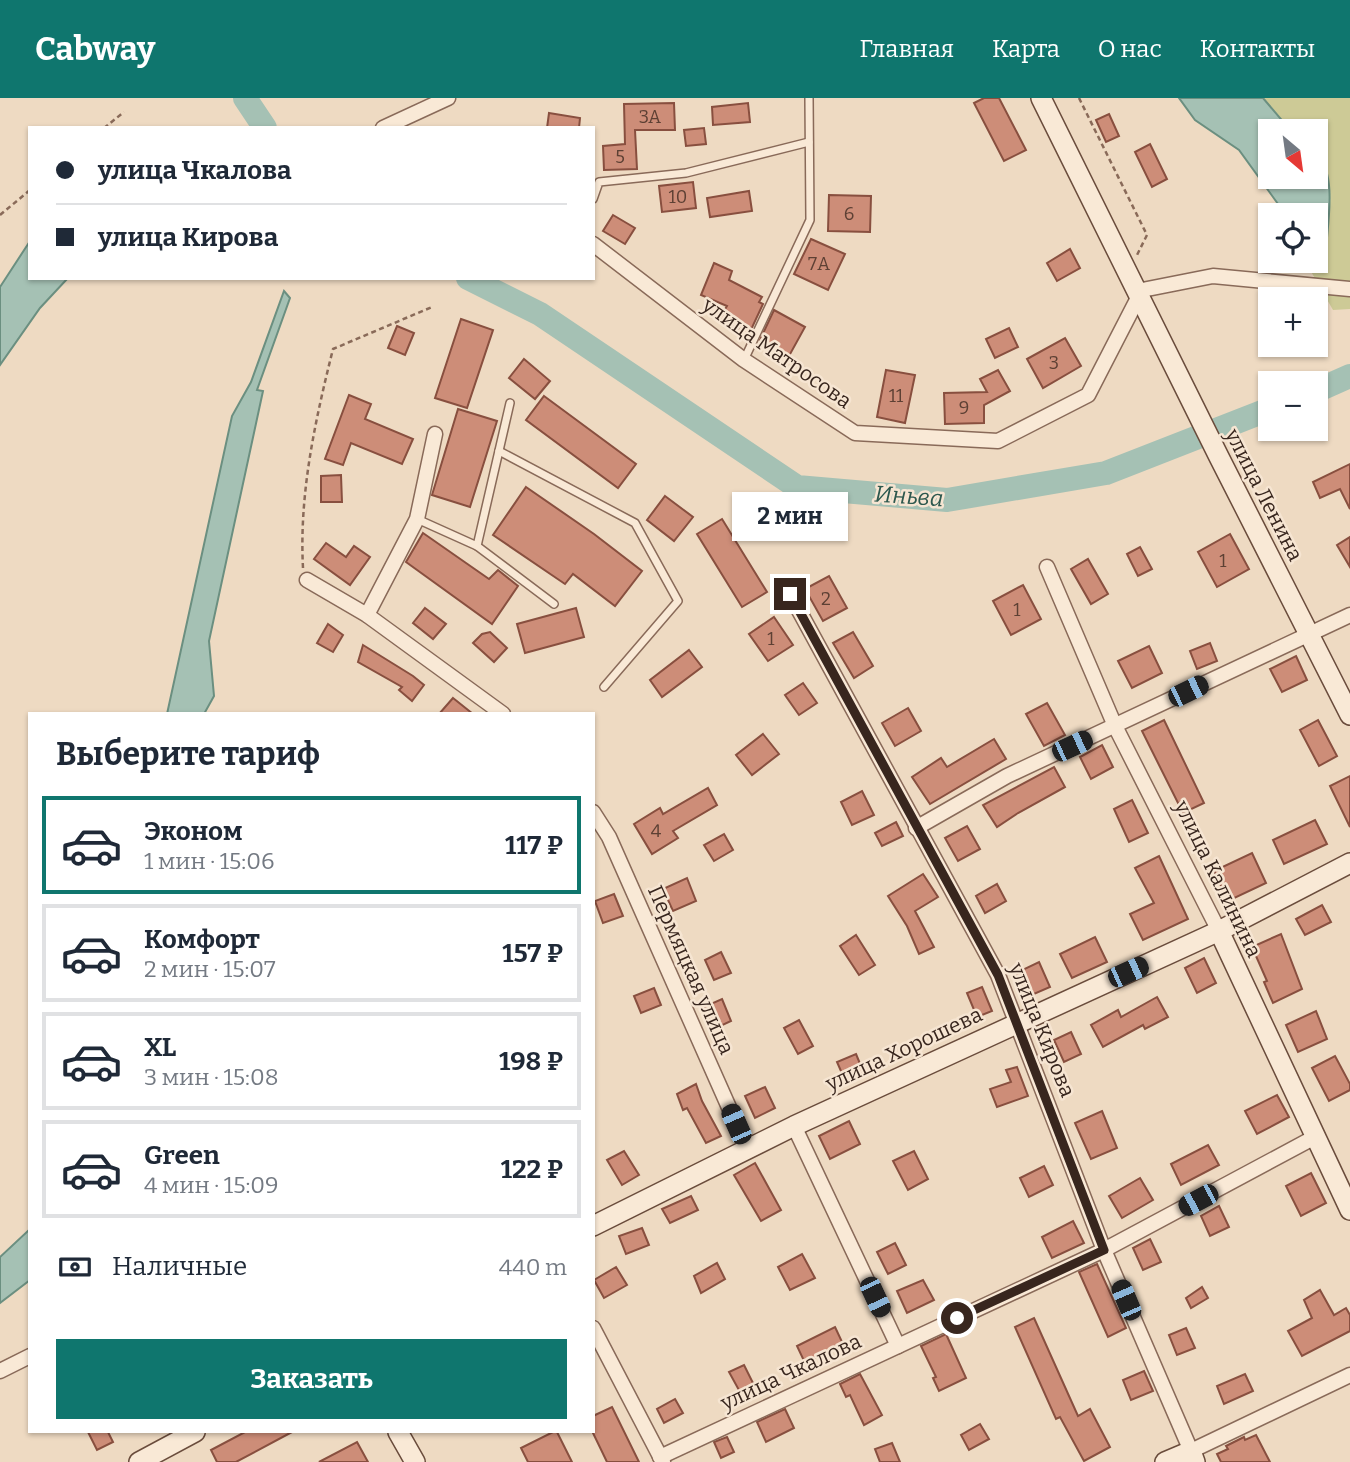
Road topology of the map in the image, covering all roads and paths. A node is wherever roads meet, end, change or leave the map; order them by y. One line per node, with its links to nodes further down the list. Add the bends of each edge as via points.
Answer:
1 (447, 98): 7 (street)
2 (809, 98): 8 (lane)
3 (1041, 98): 15 (street, улица Ленина)
4 (1079, 98): 13 (path, via 1147,235)
5 (124, 112): 6 (path)
6 (106, 126)
7 (387, 126)
8 (809, 142): 10 (lane, via 686,173 599,183); 17 (lane, via 810,220)
9 (28, 192): 11 (path)
10 (595, 194)
11 (0, 215)
12 (595, 246): 17 (street, улица Матросова)
13 (1135, 260)
14 (1350, 289): 15 (street, via 1213,276)
15 (1138, 293): 17 (street, улица Матросова, via 1088,395 998,440 855,433); 29 (street, улица Ленина)
16 (432, 307): 24 (path, via 333,349 316,416 302,512)
17 (744, 360)
18 (510, 403): 20 (lane)
19 (435, 433): 21 (street)
20 (499, 451): 22 (lane); 30 (lane, via 635,523 678,601)
21 (417, 519): 22 (lane); 27 (street)
22 (477, 546): 26 (lane)
23 (1046, 568): 33 (street, улица Калинина)
24 (307, 580): 27 (street)
25 (790, 594): 35 (street, улица Кирова)
26 (554, 604)
27 (367, 615): 31 (street)
28 (1350, 615): 29 (street)
29 (1309, 634): 32 (street, улица Ленина); 33 (street)
30 (604, 687)
31 (500, 712)
32 (1350, 715)
33 (1115, 726): 35 (street, via 1007,776); 37 (street, улица Калинина)
34 (595, 815): 41 (street, Пермяцкая улица, via 609,836)
35 (916, 828): 38 (street, улица Кирова, via 998,975)
36 (1350, 863): 37 (street, улица Хорошева)
37 (1219, 931): 38 (street, улица Хорошева); 40 (street, улица Калинина)
38 (1014, 1023): 39 (street, улица Хорошева); 44 (street, улица Кирова)
39 (794, 1126): 41 (street, улица Хорошева); 46 (street)
40 (1315, 1137): 42 (street, улица Калинина); 44 (street, улица Чкалова)
41 (747, 1148): 43 (street, улица Хорошева)
42 (1350, 1210)
43 (595, 1225)
44 (1104, 1250): 46 (street, улица Чкалова); 52 (street, улица Кирова)
45 (595, 1332): 53 (street)
46 (898, 1346): 53 (street, улица Чкалова)
47 (28, 1357): 48 (street)
48 (0, 1371)
49 (1350, 1375): 52 (street)
50 (193, 1433): 54 (street)
51 (399, 1433): 55 (street)
52 (1193, 1457): 56 (street)
53 (661, 1459)
54 (139, 1462)
55 (415, 1462)
56 (1165, 1462)

